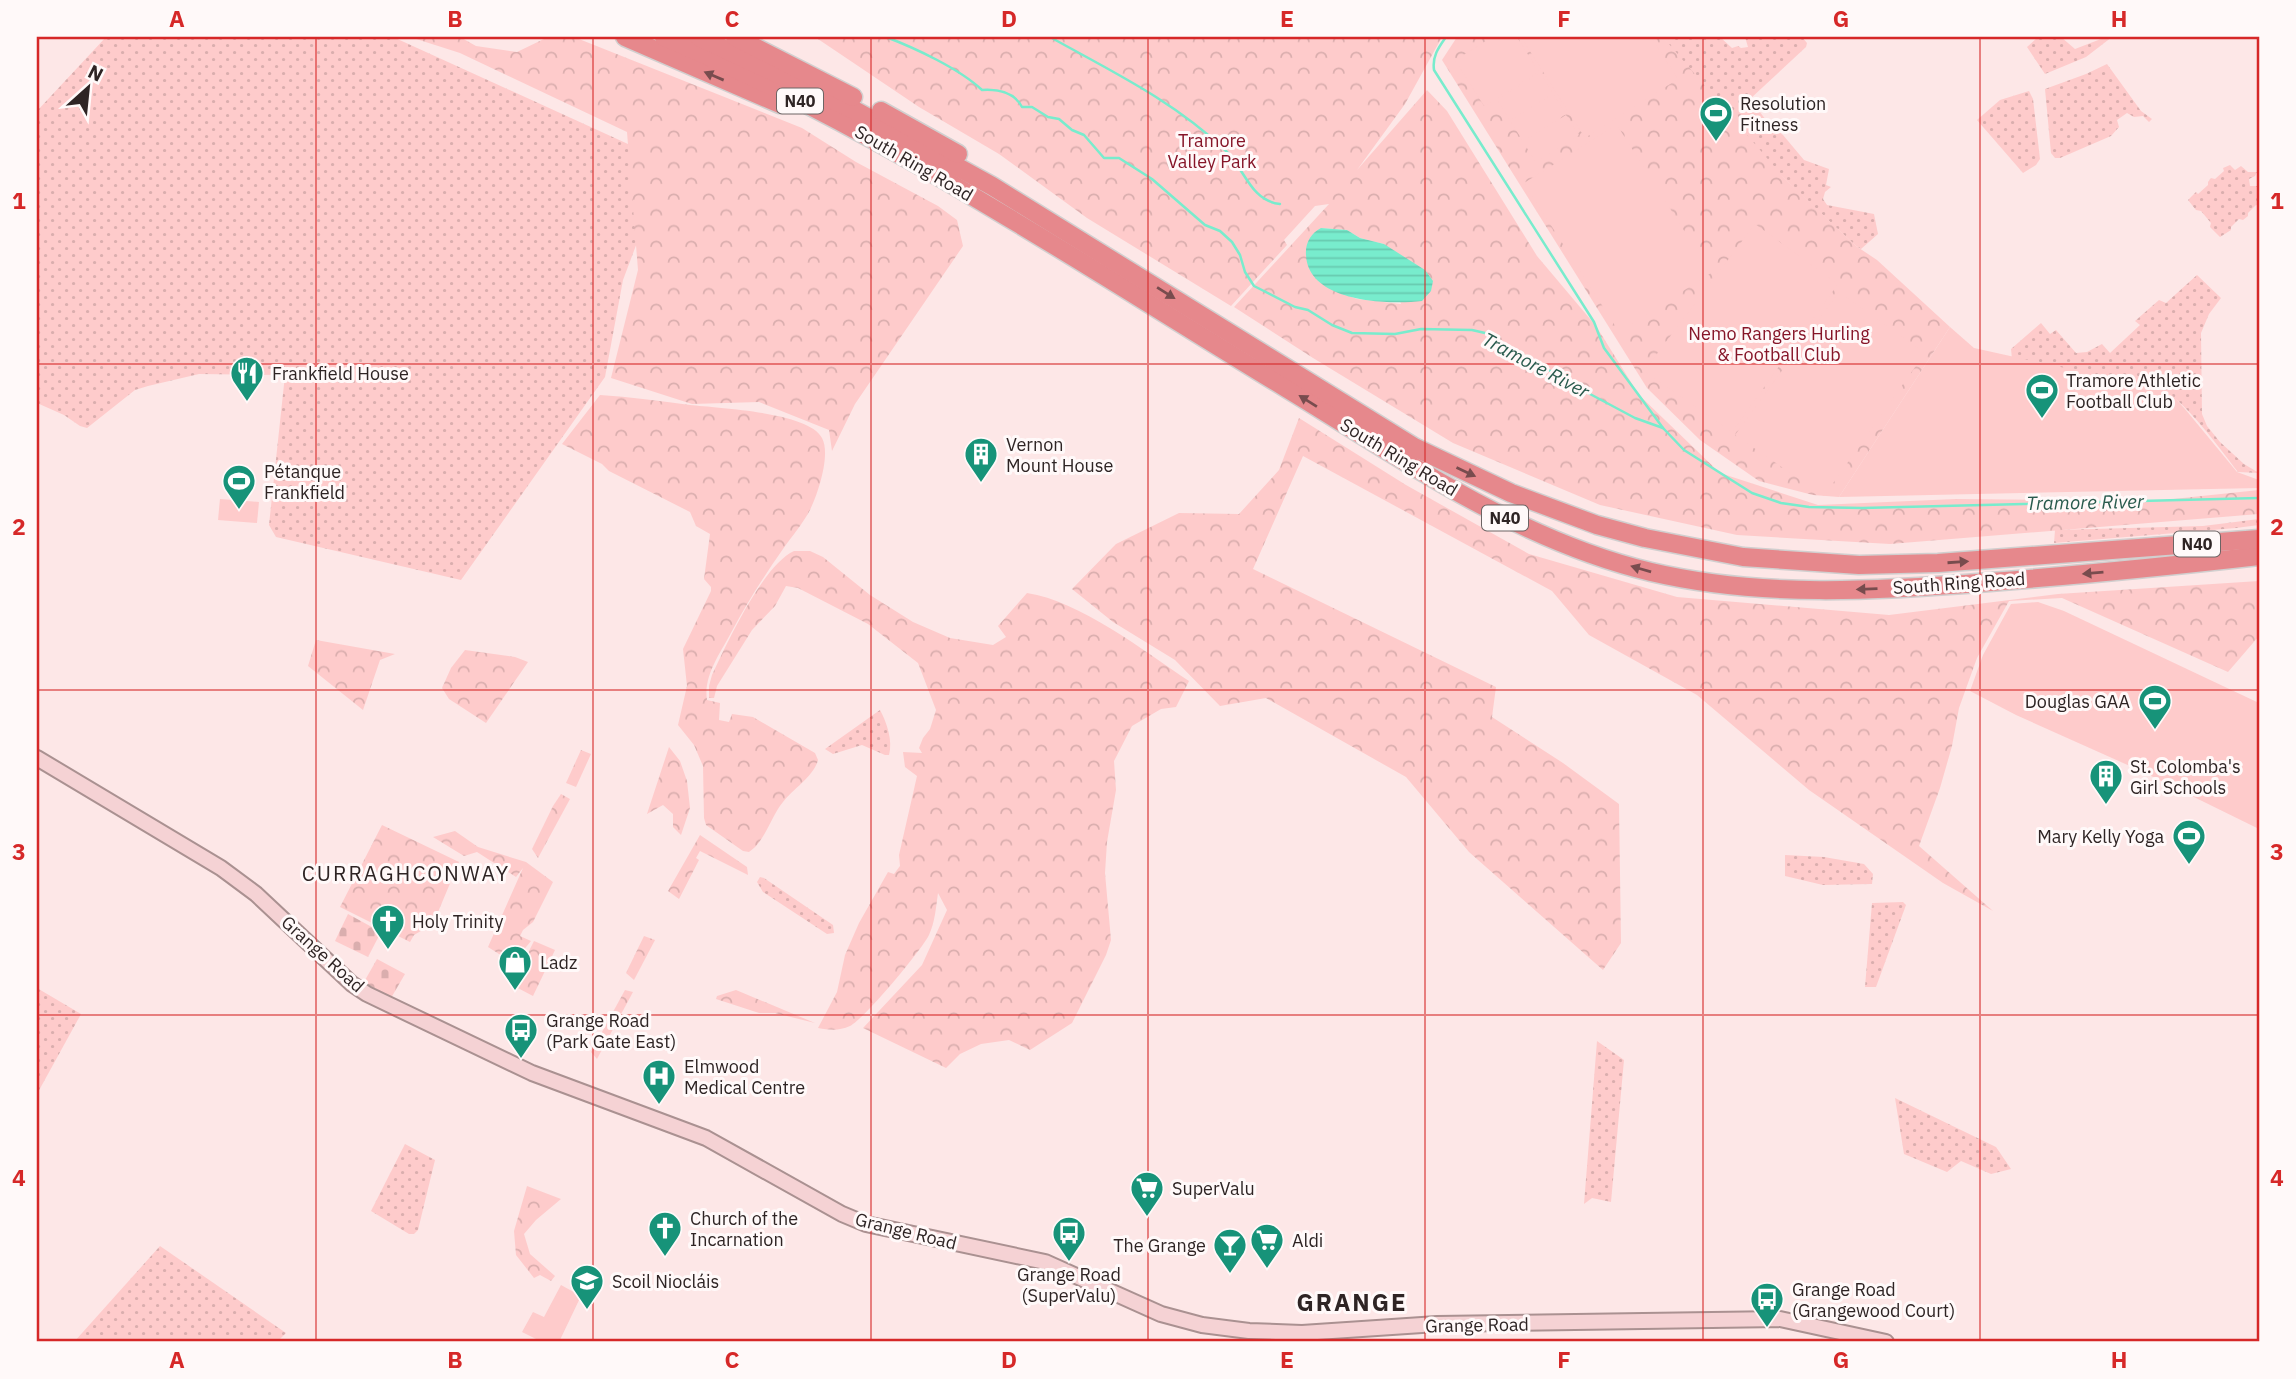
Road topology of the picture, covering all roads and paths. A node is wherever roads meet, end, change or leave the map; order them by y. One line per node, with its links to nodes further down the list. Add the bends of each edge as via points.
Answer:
1 (625, 37): 7 (highway, one-way to 1)
2 (664, 37): 7 (highway, South Ring Road / N40, via 845,123)
3 (698, 37): 6 (highway, South Ring Road / N40)
4 (735, 37): 5 (highway)
5 (773, 55): 6 (highway); 8 (highway, via 935,140 1079,230)
6 (854, 110): 8 (highway, South Ring Road / N40)
7 (933, 173): 14 (highway, South Ring Road / N40, one-way to 7, via 1916,587 1763,589 1651,572 1588,553 1498,514 1406,463)
8 (1134, 272): 11 (highway, South Ring Road / N40, one-way to 11, via 1414,447 1552,510 1645,538 1743,556 1859,565)
9 (2259, 529): 11 (highway)
10 (2259, 539): 11 (highway, South Ring Road / N40)
11 (2136, 548)
12 (2259, 556): 14 (highway, South Ring Road / N40)
13 (2259, 564): 14 (highway)
14 (2161, 566)
15 (37, 758): 16 (main road, Grange Road, via 221,868 367,994 532,1073 706,1138 866,1224 1045,1262 1145,1309 1202,1325 1249,1331 1780,1319)
16 (1886, 1342)

